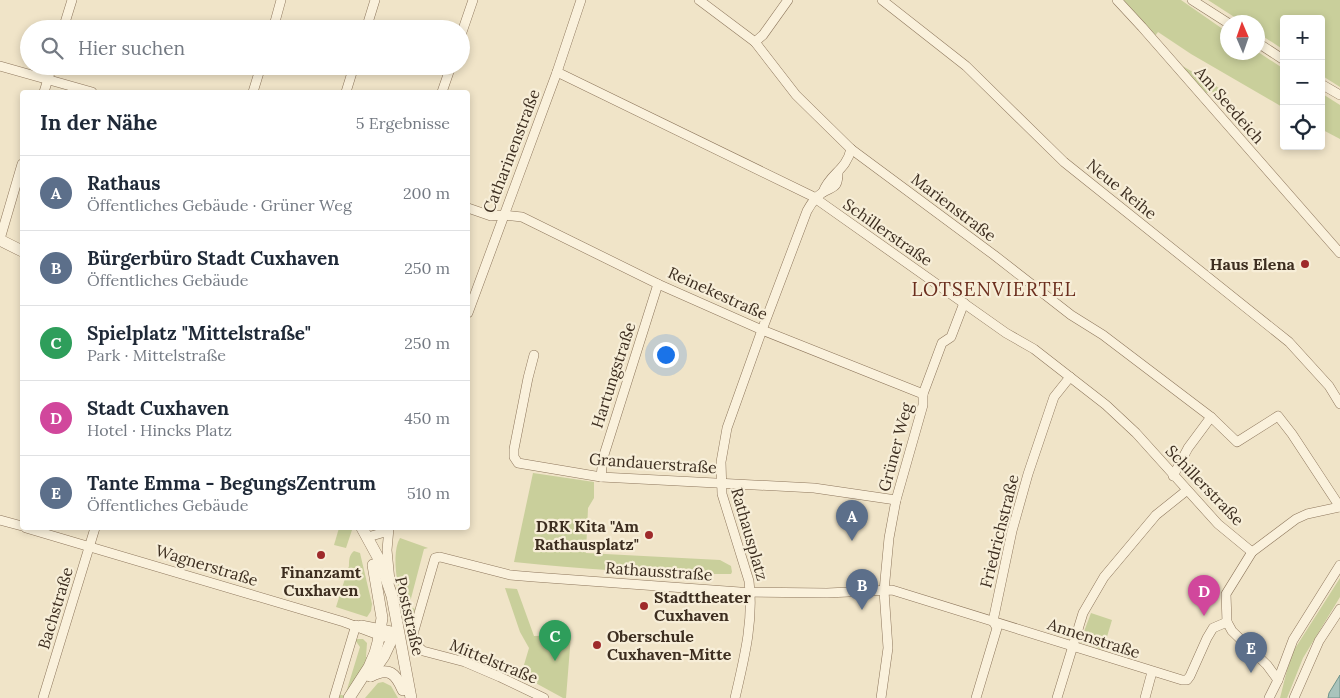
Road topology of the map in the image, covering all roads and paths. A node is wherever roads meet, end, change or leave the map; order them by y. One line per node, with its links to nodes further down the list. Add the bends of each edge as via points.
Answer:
1 (72, 0): 12 (street)
2 (281, 0): 13 (street)
3 (375, 0): 14 (street)
4 (473, 0): 15 (street)
5 (581, 0): 21 (street, Catharinenstraße)
6 (699, 0): 16 (street, Marienstraße)
7 (788, 0): 16 (street)
8 (882, 0): 50 (street, Neue Reihe, via 966,66 1064,162 1289,342)
9 (1117, 0): 42 (street, Am Seedeich)
10 (1192, 0): 11 (street)
11 (1220, 18)
12 (66, 20)
13 (275, 20)
14 (369, 20)
15 (466, 20)
16 (755, 42): 35 (street, Marienstraße, via 796,95)
17 (1265, 48): 18 (street)
18 (1280, 57)
19 (0, 66): 20 (street)
20 (20, 71)
21 (557, 72): 37 (street, Schillerstraße); 39 (street, Catharinenstraße)
22 (33, 75): 27 (street)
23 (49, 75): 27 (street)
24 (258, 75): 31 (street)
25 (351, 75): 32 (street)
26 (448, 75): 33 (street)
27 (48, 79): 29 (street); 30 (street)
28 (1325, 86): 34 (street)
29 (45, 90)
30 (85, 90)
31 (254, 90)
32 (347, 90)
33 (443, 90)
34 (1340, 95)
35 (851, 149): 37 (street, via 838,173 838,182 832,190); 51 (street, Marienstraße)
36 (20, 171): 40 (street)
37 (815, 199): 44 (street, Schillerstraße); 46 (street, Rathausplatz, via 807,212)
38 (470, 209): 39 (street, Reinekestraße, via 492,216)
39 (504, 215): 43 (street, Reinekestraße, via 522,217); 45 (street, Catharinenstraße)
40 (0, 240): 41 (street)
41 (20, 250)
42 (1340, 253)
43 (658, 284): 46 (street, Reinekestraße); 53 (street, Hartungstraße, via 603,458)
44 (964, 303): 48 (street, Schillerstraße); 49 (street, Grüner Weg, via 951,337 942,343)
45 (470, 308)
46 (762, 330): 49 (street, Reinekestraße); 54 (street, Rathausplatz, via 727,428)
47 (534, 355): 53 (street, Grandauerstraße, via 514,457 518,463 531,466)
48 (1070, 377): 52 (street, Schillerstraße, via 1136,433); 72 (street, Friedrichstraße, via 1054,398 1028,474)
49 (923, 394): 56 (street, Grüner Weg, via 924,404)
50 (1340, 404)
51 (1211, 417): 52 (street, via 1188,448); 57 (street, Marienstraße, via 1237,442 1278,416)
52 (1173, 476): 55 (street, Schillerstraße)
53 (601, 477): 54 (street, Grandauerstraße)
54 (721, 483): 56 (street, Grandauerstraße, via 833,490); 69 (street, Rathausplatz)
55 (1186, 491): 66 (street, Schillerstraße, via 1218,524); 77 (street, via 1156,515 1104,577 1083,613)
56 (896, 500): 68 (street, Grüner Weg)
57 (1340, 507): 66 (street, via 1301,516)
58 (0, 520): 59 (street, Wagnerstraße)
59 (20, 526)
60 (34, 530): 65 (street, Wagnerstraße)
61 (94, 530): 65 (street, Bachstraße)
62 (386, 530): 64 (street)
63 (388, 530): 70 (street)
64 (367, 536): 70 (street, Poststraße); 76 (street, Poststraße, via 384,596)
65 (90, 546): 74 (street, Wagnerstraße); 82 (street, Bachstraße)
66 (1252, 552): 73 (street, via 1226,594)
67 (1340, 565): 80 (street, via 1292,640)
68 (884, 591): 69 (street, Rathausstraße); 72 (street, Annenstraße, via 892,590); 88 (street, Grüner Weg, via 888,648)
69 (751, 592): 75 (street, Rathausstraße, via 510,575 440,557 434,558); 87 (street, Rathausplatz, via 750,629)
70 (392, 596): 76 (street, Poststraße)
71 (1340, 609): 93 (street, via 1319,641)
72 (992, 621): 77 (street, Annenstraße); 89 (street, Friedrichstraße, via 997,628)
73 (1227, 622): 78 (street, Annenstraße, via 1213,628 1187,680); 80 (street)
74 (356, 626): 76 (street, Wagnerstraße); 83 (street)
75 (413, 634): 86 (street, Mittelstraße, via 415,643 423,651 465,662)
76 (388, 635): 79 (street, via 384,656); 81 (street, Poststraße); 84 (street)
77 (1072, 646): 78 (street, Annenstraße); 90 (street)
78 (1152, 672): 91 (street)
79 (370, 677): 81 (street, via 378,672 395,676); 85 (street)
80 (1278, 680): 92 (street)
81 (407, 696)
82 (43, 698)
83 (334, 698)
84 (349, 698)
85 (355, 698)
86 (544, 698)
87 (735, 698)
88 (881, 698)
89 (976, 698)
90 (1056, 698)
91 (1145, 698)
92 (1269, 698)
93 (1294, 698)

